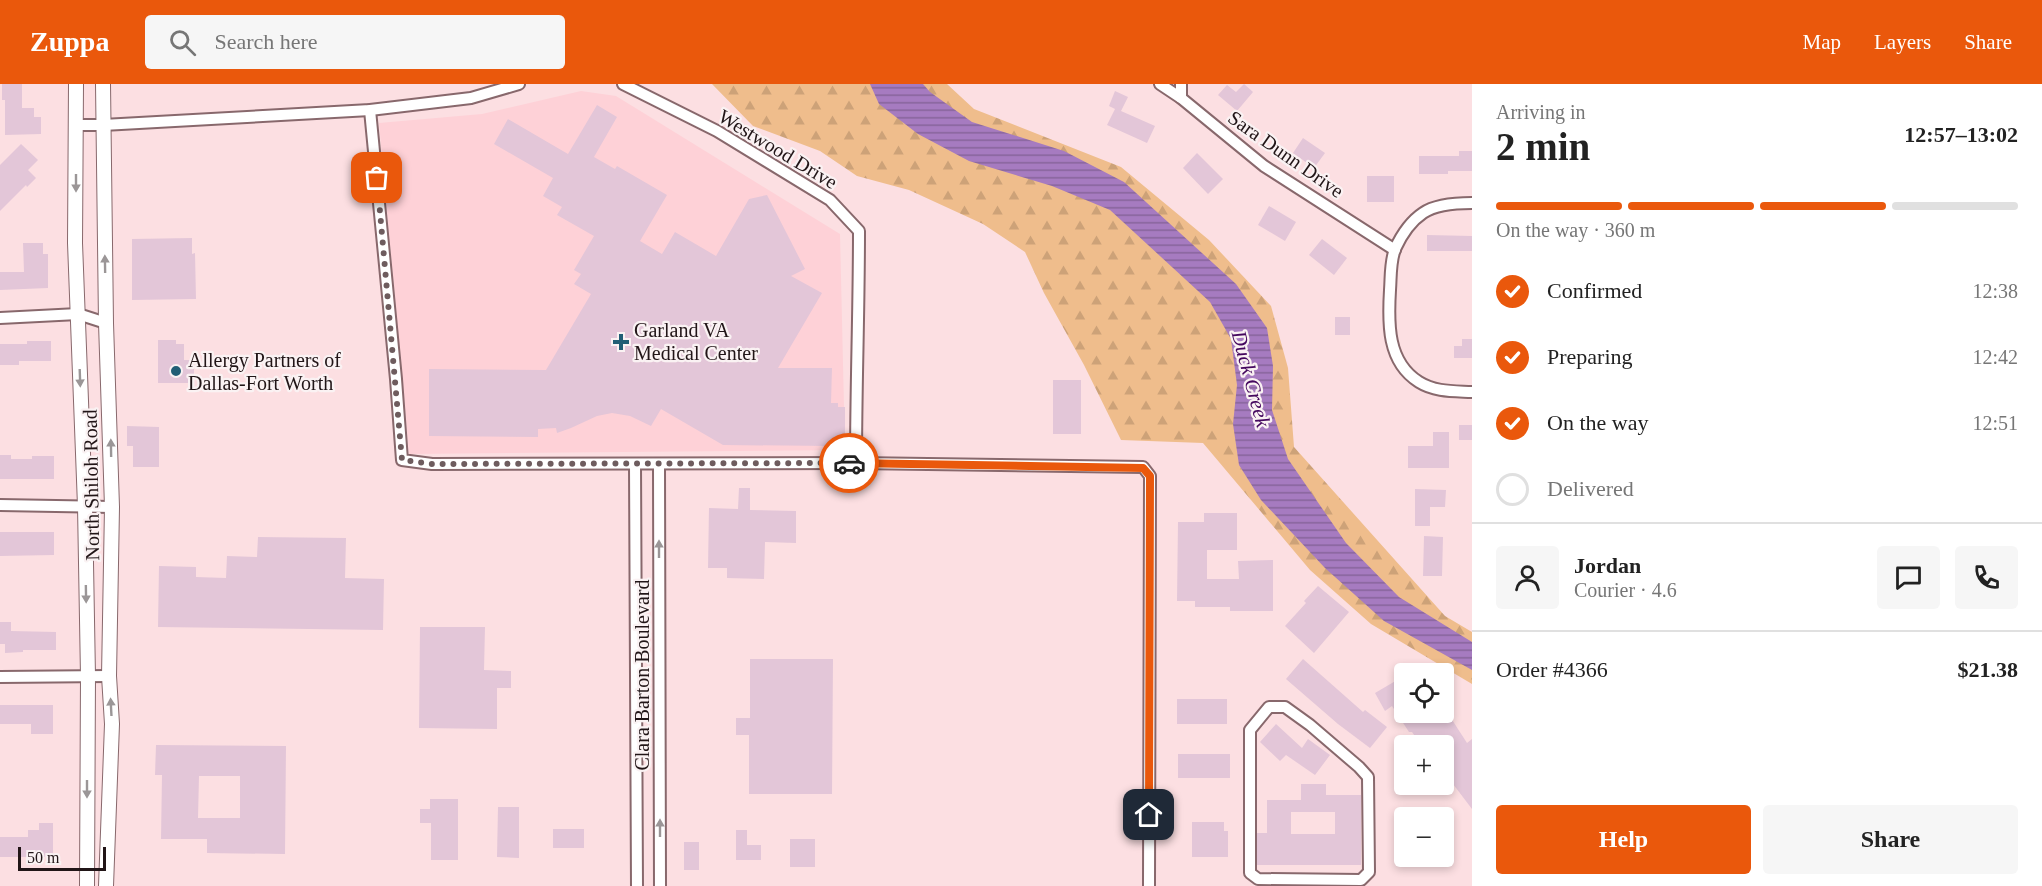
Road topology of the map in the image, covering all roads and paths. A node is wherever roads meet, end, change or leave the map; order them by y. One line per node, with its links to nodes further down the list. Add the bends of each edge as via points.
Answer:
1 (76, 84): 9 (main road, North Shiloh Road)
2 (103, 84): 10 (main road, North Shiloh Road)
3 (519, 84): 8 (street, via 471,98)
4 (624, 84): 17 (street, Westwood Drive, via 717,131 830,200 859,231)
5 (1160, 84): 7 (street, Sara Dunn Drive)
6 (1181, 84): 7 (street)
7 (1181, 98): 12 (street, Sara Dunn Drive, via 1264,166)
8 (370, 110): 10 (street); 18 (street, via 402,460 432,464)
9 (76, 124): 10 (street); 13 (main road, North Shiloh Road, one-way to 13)
10 (103, 125): 15 (main road, North Shiloh Road, one-way to 10)
11 (1472, 204): 12 (street, via 1446,205 1424,212 1407,229)
12 (1395, 250): 16 (street, via 1388,323 1402,366 1418,381 1438,391)
13 (78, 314): 14 (street); 15 (street); 21 (main road, North Shiloh Road, one-way to 21)
14 (0, 318)
15 (106, 323): 22 (main road, North Shiloh Road, one-way to 15)
16 (1472, 392)
17 (856, 463): 19 (street); 31 (street, via 1143,468 1150,476)
18 (635, 464): 19 (street); 29 (street, Clara Barton Boulevard)
19 (659, 464): 30 (street, Clara Barton Boulevard, one-way to 19)
20 (0, 506): 21 (street)
21 (85, 506): 22 (street); 23 (main road, North Shiloh Road, one-way to 23)
22 (112, 507): 24 (main road, North Shiloh Road)
23 (88, 676): 24 (street); 25 (street); 27 (main road, North Shiloh Road, one-way to 27)
24 (109, 676): 28 (main road, North Shiloh Road, one-way to 24, via 112,724)
25 (0, 677)
26 (1338, 883): 26 (street, via 1361,880 1369,872 1368,777 1286,707 1269,707 1250,730 1250,873 1258,879)
27 (87, 886)
28 (106, 886)
29 (636, 886)
30 (660, 886)
31 (1149, 886)

